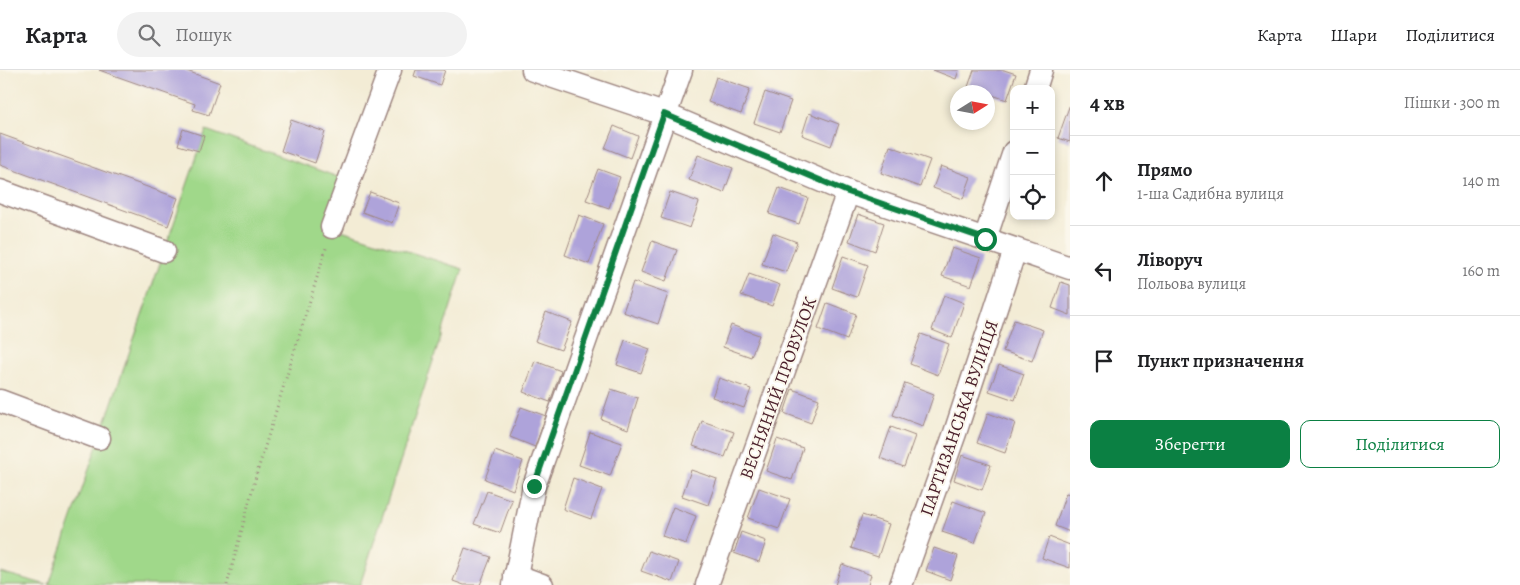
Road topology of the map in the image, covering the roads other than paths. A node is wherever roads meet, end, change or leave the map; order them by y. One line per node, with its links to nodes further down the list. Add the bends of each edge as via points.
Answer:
1 (390, 70): 10 (street)
2 (533, 70): 6 (street)
3 (681, 70): 6 (street)
4 (1041, 70): 5 (street)
5 (1036, 85)
6 (664, 114): 9 (street); 17 (street, via 534,486)
7 (1010, 164): 11 (street)
8 (0, 191): 13 (street)
9 (848, 192): 11 (street); 19 (street, ВЕСНЯНИЙ ПРОВУЛОК)
10 (332, 227)
11 (985, 239): 12 (street)
12 (1015, 250): 14 (street); 20 (street, ПАРТИЗАНСЬКА ВУЛИЦЯ)
13 (164, 251)
14 (1070, 268)
15 (0, 401): 16 (street)
16 (100, 438)
17 (514, 580): 18 (street)
18 (542, 585)
19 (707, 585)
20 (901, 585)

